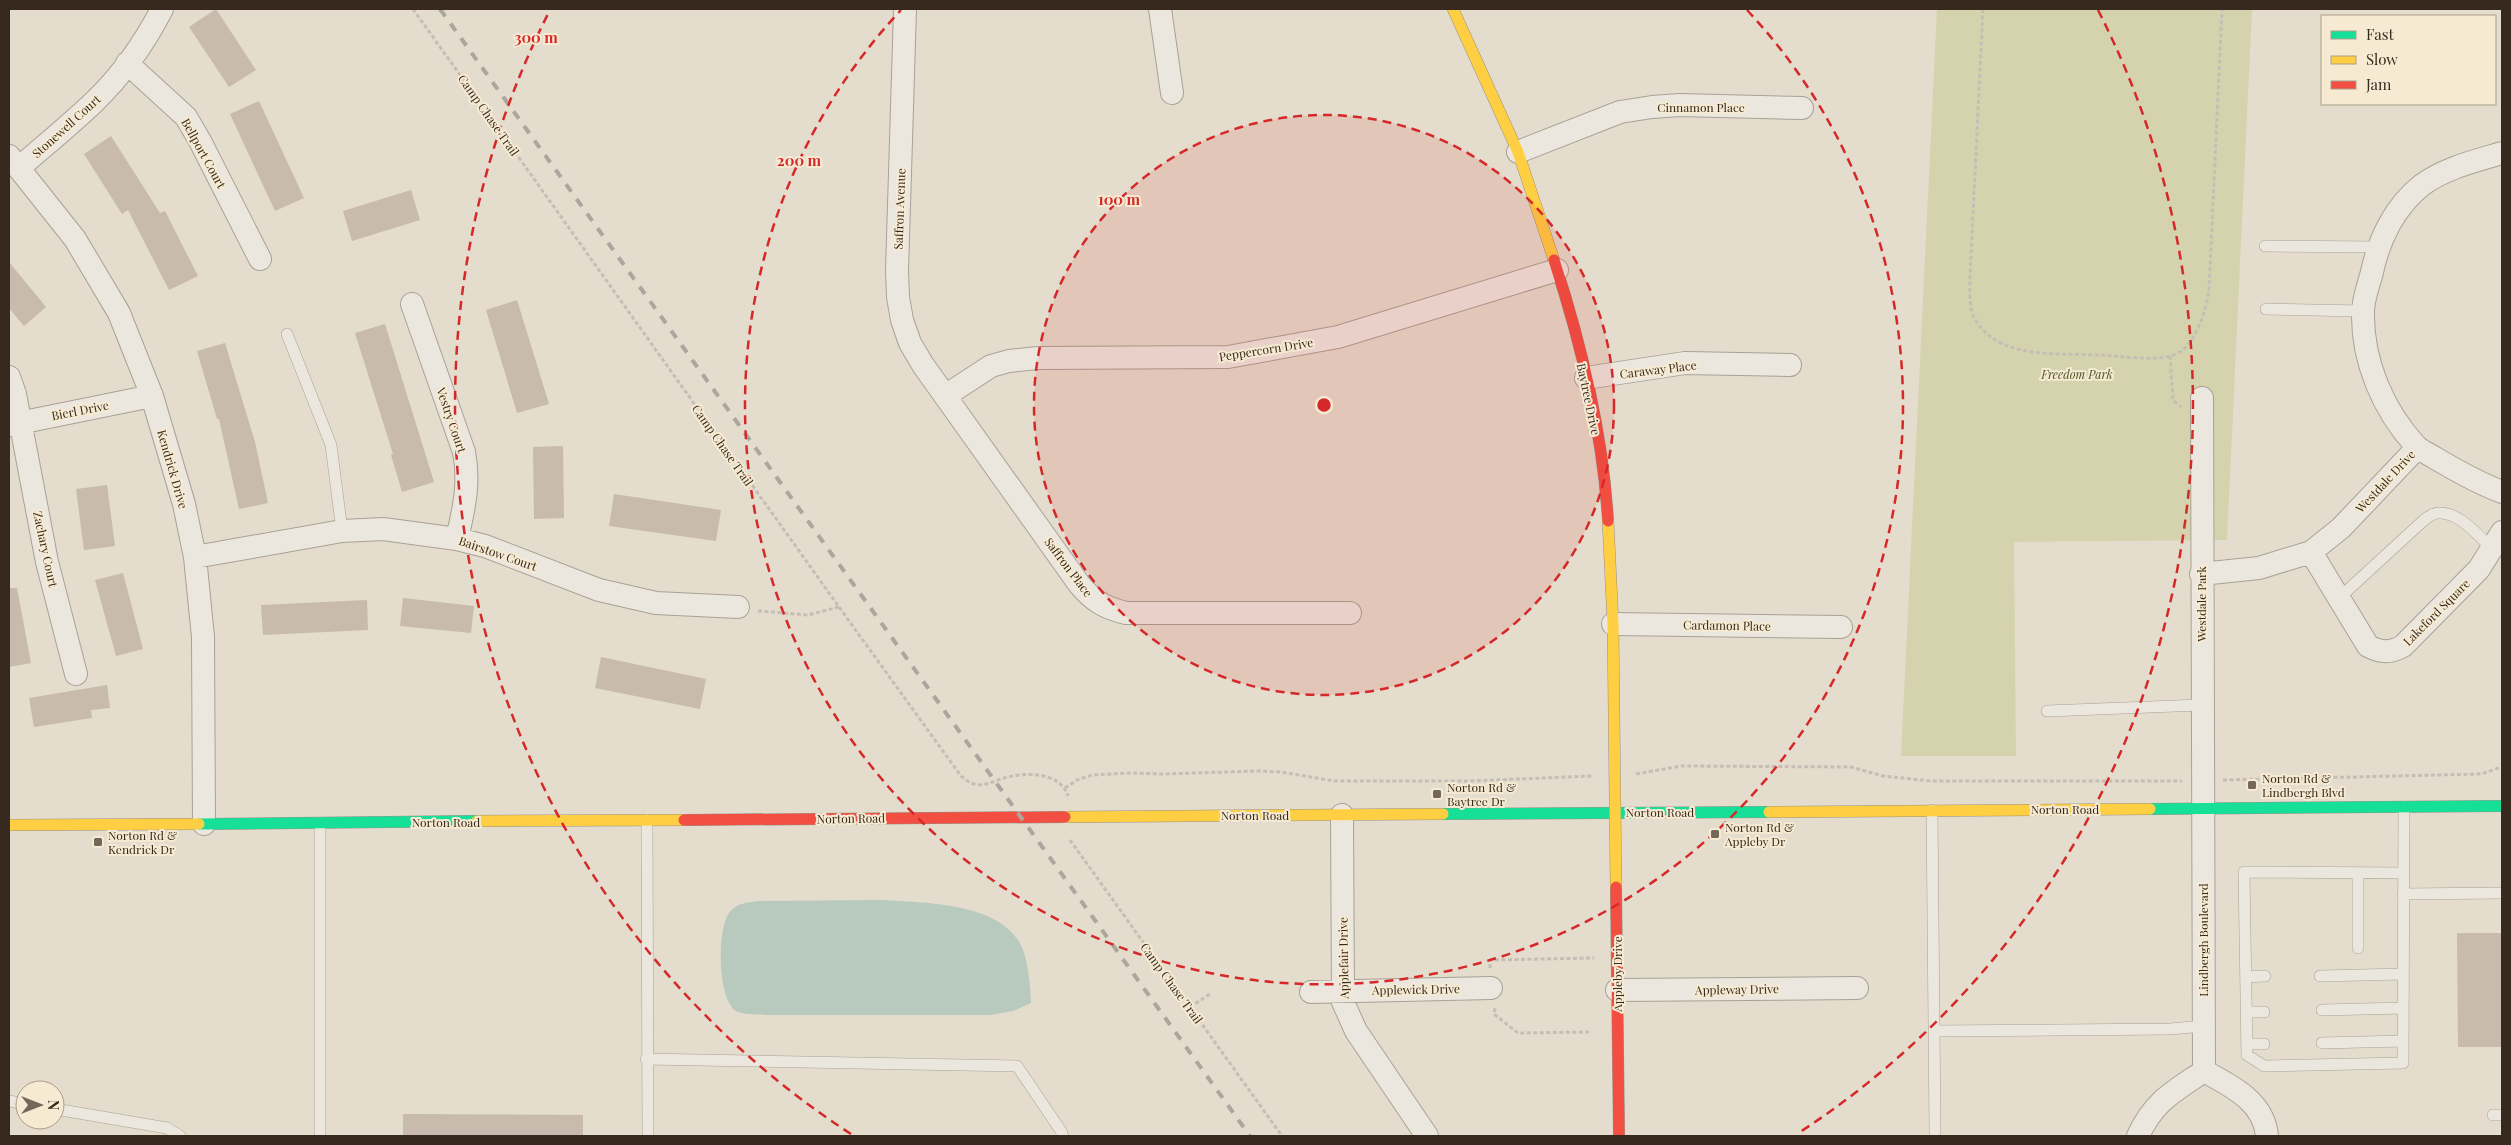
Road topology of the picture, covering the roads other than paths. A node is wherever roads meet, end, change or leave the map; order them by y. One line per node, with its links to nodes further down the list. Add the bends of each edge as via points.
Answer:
1 (162, 9): 5 (street, Stonewell Court)
2 (905, 9): 23 (street, Saffron Avenue, via 898,297 910,343)
3 (1160, 9): 6 (street)
4 (1453, 9): 8 (main road, Baytree Drive)
5 (127, 63): 10 (street, Stonewell Court, via 95,101); 13 (street, Bellport Court, via 186,117)
6 (1172, 93)
7 (1802, 108): 8 (street, Cinnamon Place, via 1652,107 1620,112)
8 (1518, 152): 14 (main road, Baytree Drive)
9 (2502, 153): 12 (street, Westdale Drive, via 2438,174 2421,186 2390,223)
10 (14, 162): 22 (street, Kendrick Drive, via 75,239 119,313)
11 (2265, 246): 12 (lane)
12 (2378, 247): 17 (street, Westdale Drive)
13 (260, 259)
14 (1557, 270): 21 (main road, Baytree Drive); 23 (street, Peppercorn Drive, via 1338,337 1228,357 1009,361 991,366)
15 (412, 304): 29 (street, Vestry Court, via 468,472 467,496)
16 (2266, 310): 17 (lane)
17 (2363, 311): 26 (street, Westdale Drive, via 2366,345 2376,384 2390,413)
18 (287, 334): 28 (lane, via 331,445)
19 (1790, 365): 21 (street, Caraway Place, via 1686,363)
20 (9, 377): 25 (street, Zachary Court, via 15,394)
21 (1586, 378): 37 (main road, Baytree Drive, via 1607,506)
22 (152, 396): 25 (street, Bierl Drive); 32 (street, Kendrick Drive, via 184,504)
23 (945, 396): 36 (street, Saffron Place, via 1079,584 1107,609 1144,615)
24 (2202, 398): 33 (street, Westdale Park)
25 (15, 423): 39 (street, Zachary Court)
26 (2417, 448): 27 (street, via 2476,483); 31 (street, Westdale Drive, via 2341,528)
27 (2502, 492)
28 (342, 531): 29 (street, Bairstow Court, via 383,530); 32 (street, Bairstow Court)
29 (457, 539): 35 (street, Bairstow Court, via 485,546 599,590 656,603)
30 (2497, 540): 34 (lane, via 2450,515 2438,513 2424,520); 34 (street, Lakeford Square, via 2479,569 2403,646 2392,652 2379,652 2368,646)
31 (2311, 552): 33 (street, Westdale Drive, via 2259,568); 34 (street, Lakeford Square)
32 (195, 558): 50 (street, Kendrick Drive, via 203,637)
33 (2201, 574): 40 (street, Westdale Park)
34 (2338, 598)
35 (738, 607)
36 (1350, 613)
37 (1613, 624): 38 (street, Cardamon Place); 46 (main road, Baytree Drive)
38 (1841, 627)
39 (76, 674)
40 (2202, 705): 41 (lane); 44 (street, Westdale Park)
41 (2047, 711)
42 (2502, 806): 43 (main road, Norton Road)
43 (2404, 807): 44 (main road, Norton Road); 53 (lane)
44 (2202, 809): 45 (main road, Norton Road); 70 (street, Lindbergh Boulevard)
45 (1932, 810): 46 (main road, Norton Road); 71 (lane)
46 (1616, 812): 47 (main road, Norton Road); 63 (main road, Appleby Drive)
47 (1342, 815): 48 (main road, Norton Road); 64 (street, Applefair Drive)
48 (647, 820): 49 (main road, Norton Road); 76 (lane)
49 (320, 823): 50 (main road, Norton Road); 81 (lane)
50 (204, 824): 51 (main road, Norton Road)
51 (9, 825)
52 (2358, 873): 53 (lane); 56 (lane); 58 (lane, via 2244,872)
53 (2403, 873): 54 (lane)
54 (2403, 894): 55 (lane); 57 (lane)
55 (2502, 894)
56 (2358, 948)
57 (2403, 974): 60 (lane); 66 (lane)
58 (2246, 976): 59 (lane); 68 (lane)
59 (2266, 976)
60 (2320, 976)
61 (1491, 988): 64 (street, Applewick Drive)
62 (1858, 988): 63 (street, Appleway Drive)
63 (1617, 990): 85 (main road, Appleby Drive)
64 (1342, 991): 65 (street, Applewick Drive); 84 (street, Applefair Drive, via 1343,1002 1356,1032)
65 (1311, 992)
66 (2403, 1008): 67 (lane); 72 (lane)
67 (2322, 1010)
68 (2246, 1012): 69 (lane); 74 (lane)
69 (2264, 1012)
70 (2203, 1026): 71 (lane); 77 (street, Lindbergh Boulevard)
71 (1934, 1031): 79 (lane)
72 (2403, 1041): 73 (lane); 74 (lane, via 2403,1063 2264,1066 2247,1055)
73 (2322, 1043)
74 (2247, 1044): 75 (lane)
75 (2264, 1044)
76 (646, 1059): 82 (lane); 83 (lane, via 1017,1066)
77 (2204, 1071): 86 (street, via 2159,1101); 87 (street, via 2242,1092 2262,1116)
78 (65, 1111): 80 (lane, via 167,1128)
79 (1935, 1132)
80 (180, 1136)
81 (320, 1136)
82 (648, 1136)
83 (1063, 1136)
84 (1427, 1136)
85 (1619, 1136)
86 (2138, 1136)
87 (2267, 1136)

